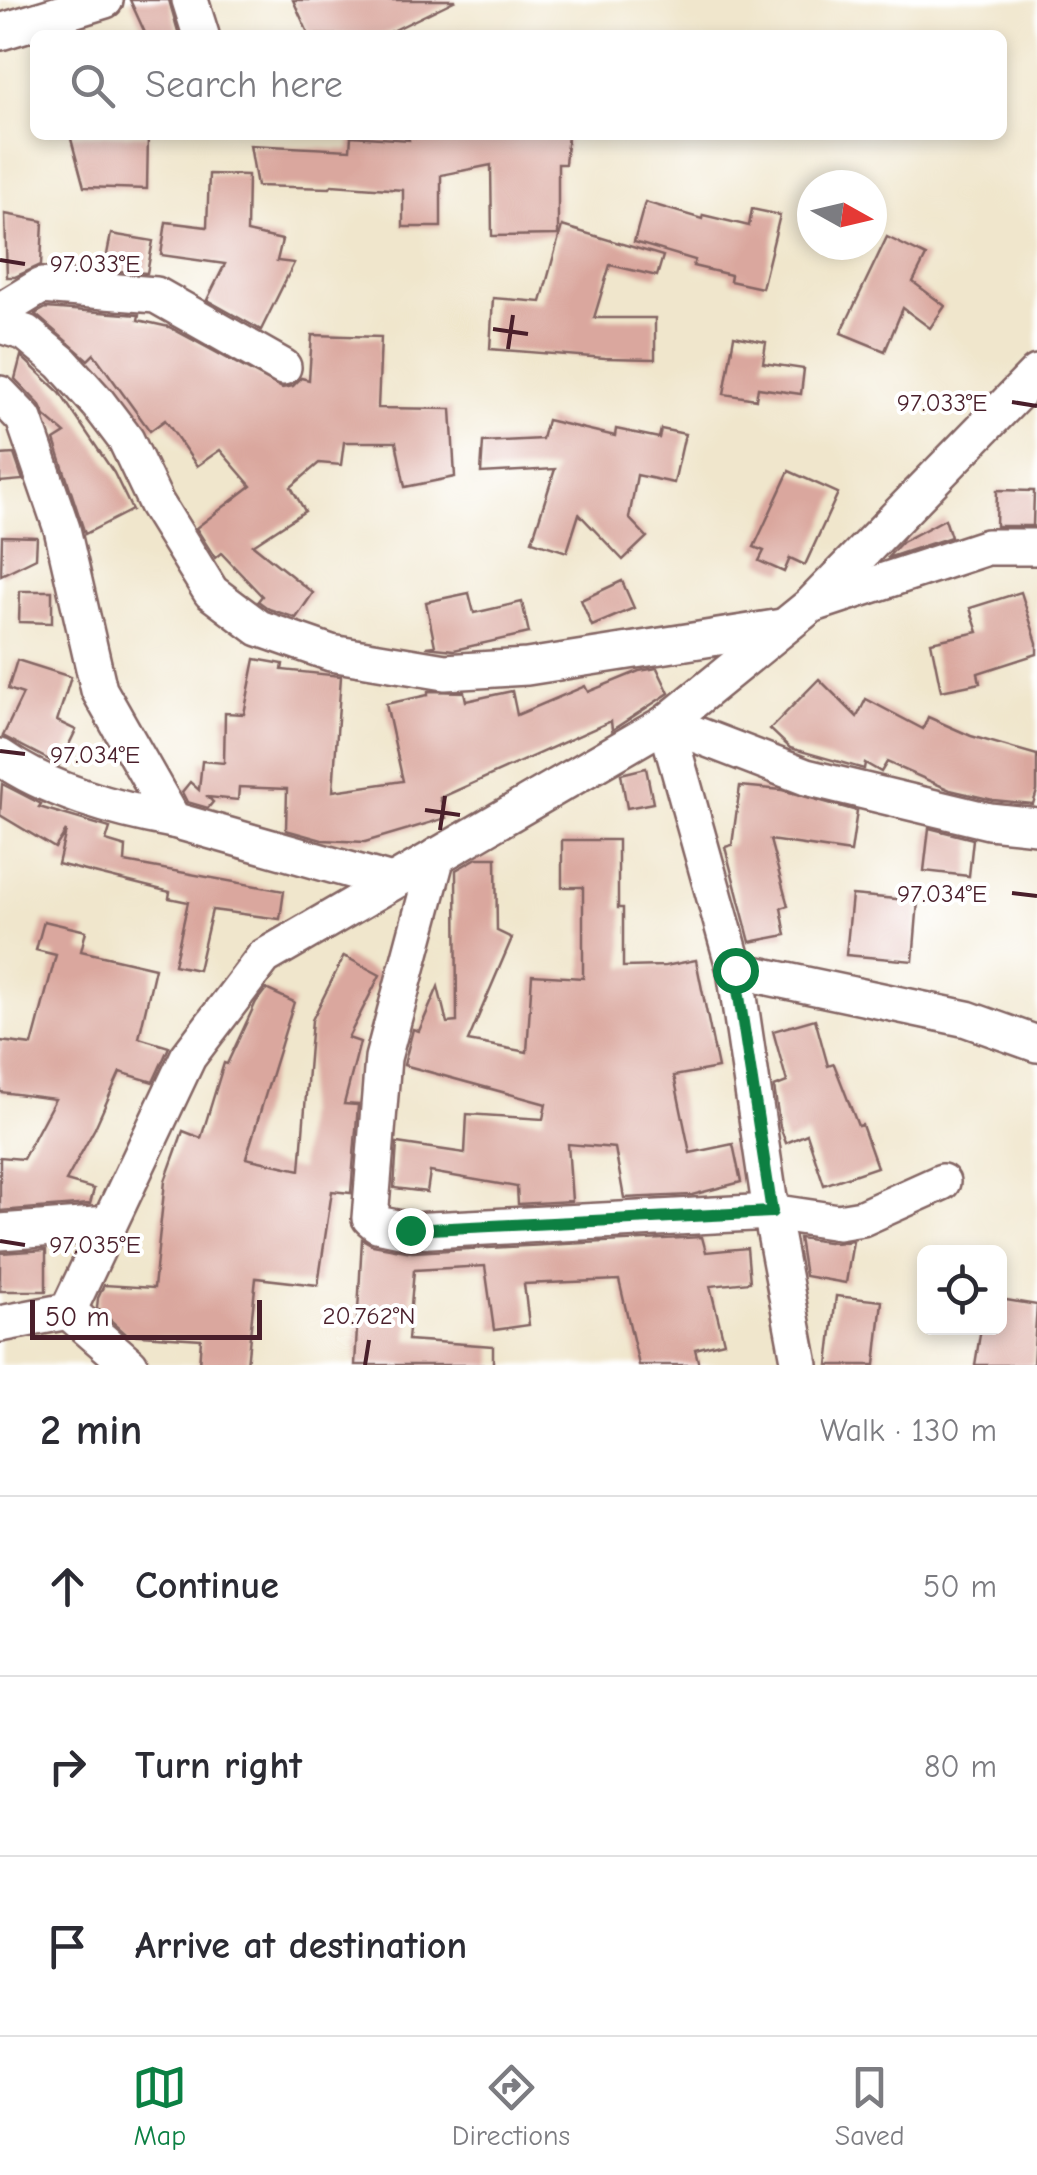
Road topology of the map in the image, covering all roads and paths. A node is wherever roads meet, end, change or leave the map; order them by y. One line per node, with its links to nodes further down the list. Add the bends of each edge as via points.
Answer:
1 (105, 0): 4 (street)
2 (190, 0): 3 (street)
3 (199, 30)
4 (0, 32)
5 (0, 311): 7 (street, via 41,286 156,295)
6 (0, 326): 12 (street, via 26,333 98,404 126,440 211,592 258,628 331,653 445,672 527,667)
7 (283, 367)
8 (1037, 373): 11 (street)
9 (0, 394): 15 (street, via 24,419 62,529 99,690)
10 (1037, 547): 11 (street, via 987,548)
11 (811, 605): 12 (street)
12 (783, 627): 13 (street)
13 (666, 722): 16 (street, via 806,776 989,821); 17 (street); 19 (street)
14 (0, 757): 15 (street, via 23,774)
15 (173, 820): 18 (street)
16 (1037, 826)
17 (436, 856): 18 (street); 22 (street, via 383,1058 370,1218 410,1230)
18 (392, 882): 23 (street, via 264,957 188,1056)
19 (735, 970): 20 (street, via 968,1019); 22 (street)
20 (1037, 1044)
21 (942, 1182): 22 (street, via 862,1218 838,1222)
22 (772, 1212): 28 (street)
23 (109, 1224): 24 (street); 25 (street)
24 (0, 1232)
25 (68, 1311): 26 (street); 27 (street)
26 (0, 1324)
27 (130, 1365)
28 (800, 1365)

